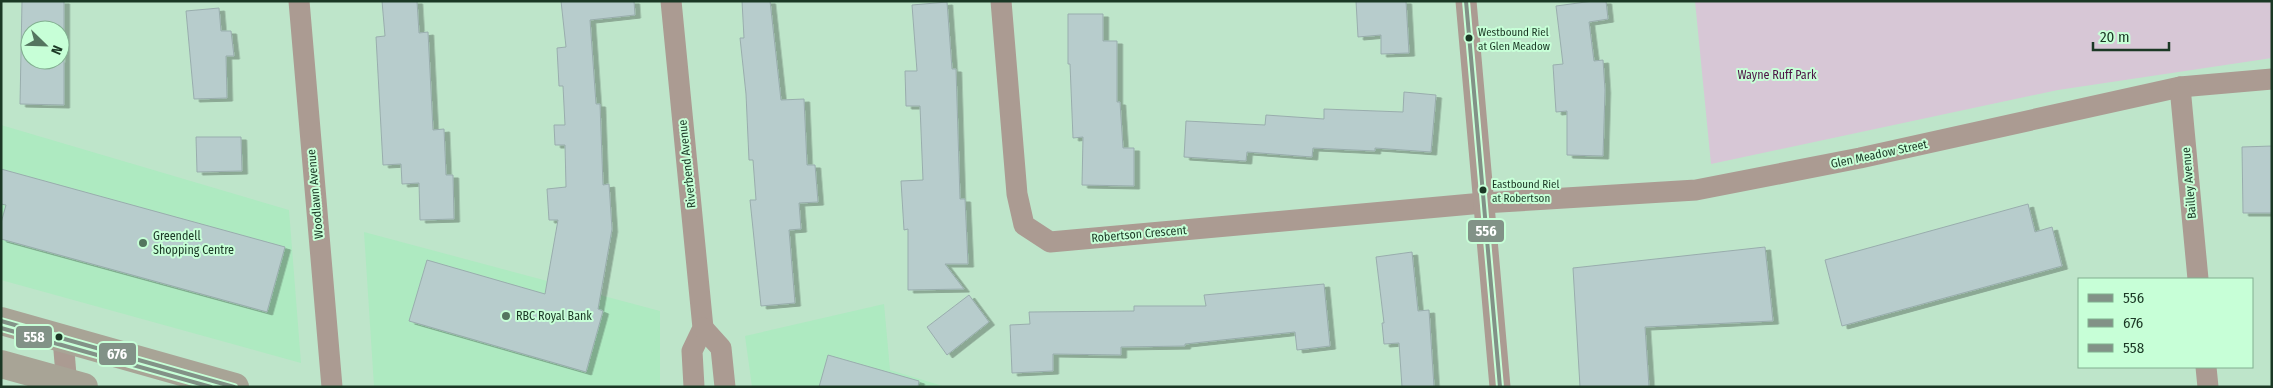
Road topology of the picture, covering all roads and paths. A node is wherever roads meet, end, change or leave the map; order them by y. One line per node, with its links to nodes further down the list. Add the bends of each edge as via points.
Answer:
1 (299, 1): 16 (street, Woodlawn Avenue)
2 (671, 1): 10 (street, Riverbend Avenue)
3 (1001, 1): 7 (street, Robertson Crescent, via 1017,194 1024,225 1050,242)
4 (1466, 1): 7 (street)
5 (2272, 79): 6 (street, Glen Meadow Street)
6 (2180, 87): 7 (street, Glen Meadow Street, via 1860,158 1696,190); 8 (street, Bailley Avenue)
7 (1483, 203): 19 (street)
8 (2198, 278)
9 (1, 321): 11 (main road)
10 (703, 328): 17 (street, via 692,352); 18 (street, via 721,348)
11 (63, 339): 14 (street); 15 (main road)
12 (1, 364): 14 (main road)
13 (2206, 368): 20 (street)
14 (72, 385)
15 (235, 387)
16 (332, 387)
17 (694, 387)
18 (724, 387)
19 (1500, 387)
20 (2208, 387)

